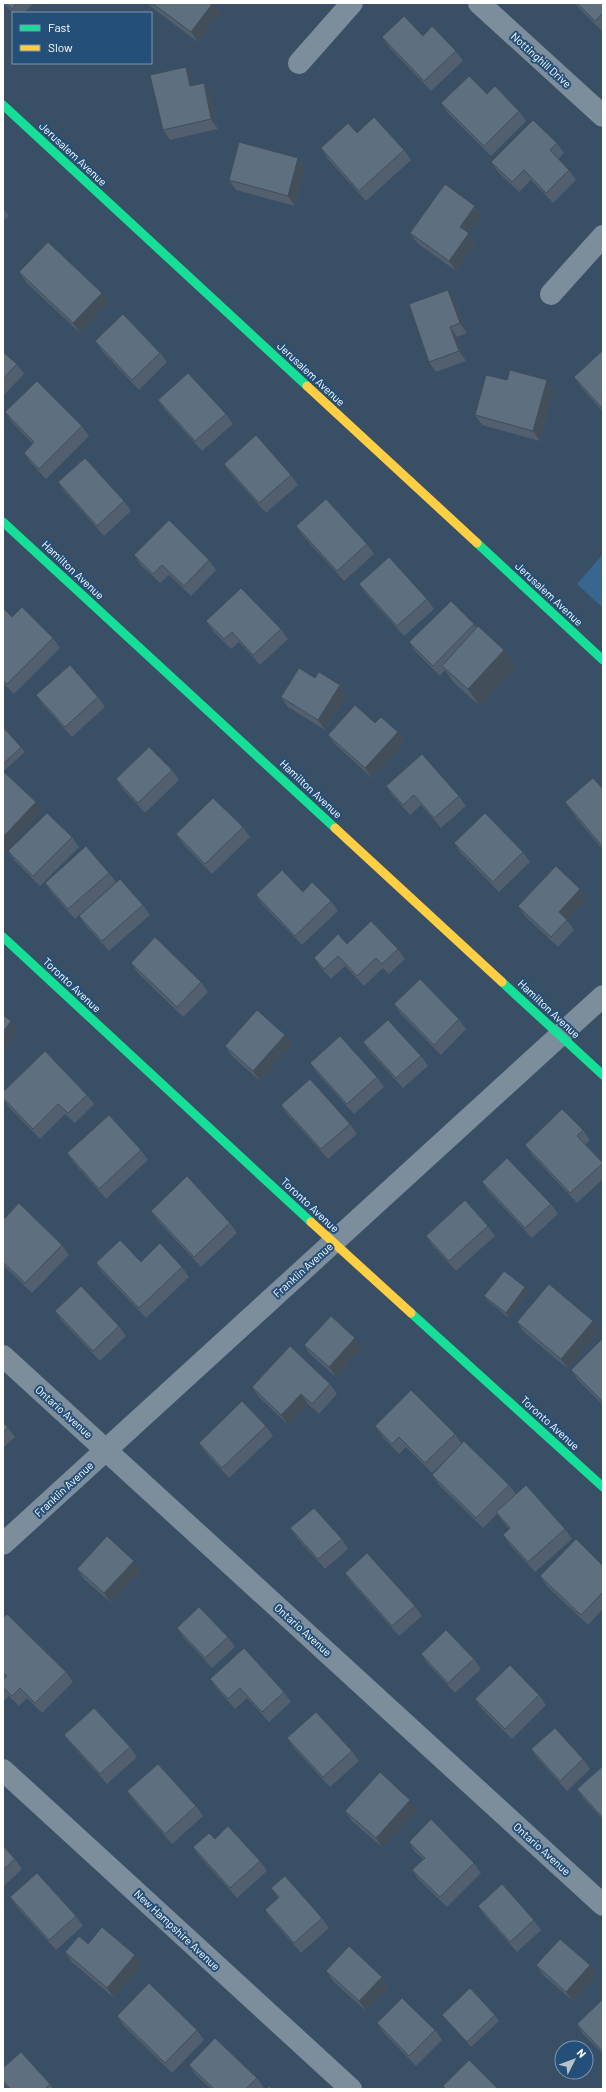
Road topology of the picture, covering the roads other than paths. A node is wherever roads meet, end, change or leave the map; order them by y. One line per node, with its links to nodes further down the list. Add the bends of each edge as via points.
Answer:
1 (352, 3): 3 (street)
2 (479, 3): 5 (street, Nottinghill Drive)
3 (299, 63)
4 (3, 106): 9 (street, Jerusalem Avenue)
5 (603, 116)
6 (603, 236): 7 (street)
7 (551, 294)
8 (3, 522): 12 (street, Hamilton Avenue)
9 (603, 660)
10 (3, 937): 14 (street, Toronto Avenue)
11 (603, 996): 12 (street, Franklin Avenue)
12 (560, 1035): 13 (street, Hamilton Avenue); 14 (street, Franklin Avenue)
13 (603, 1075)
14 (333, 1242): 16 (street, Franklin Avenue); 17 (street, Toronto Avenue)
15 (3, 1356): 16 (street, Ontario Avenue)
16 (106, 1450): 18 (street, Franklin Avenue); 20 (street, Ontario Avenue)
17 (603, 1487)
18 (3, 1544)
19 (3, 1770): 21 (street, New Hampshire Avenue)
20 (603, 1905)
21 (351, 2089)

